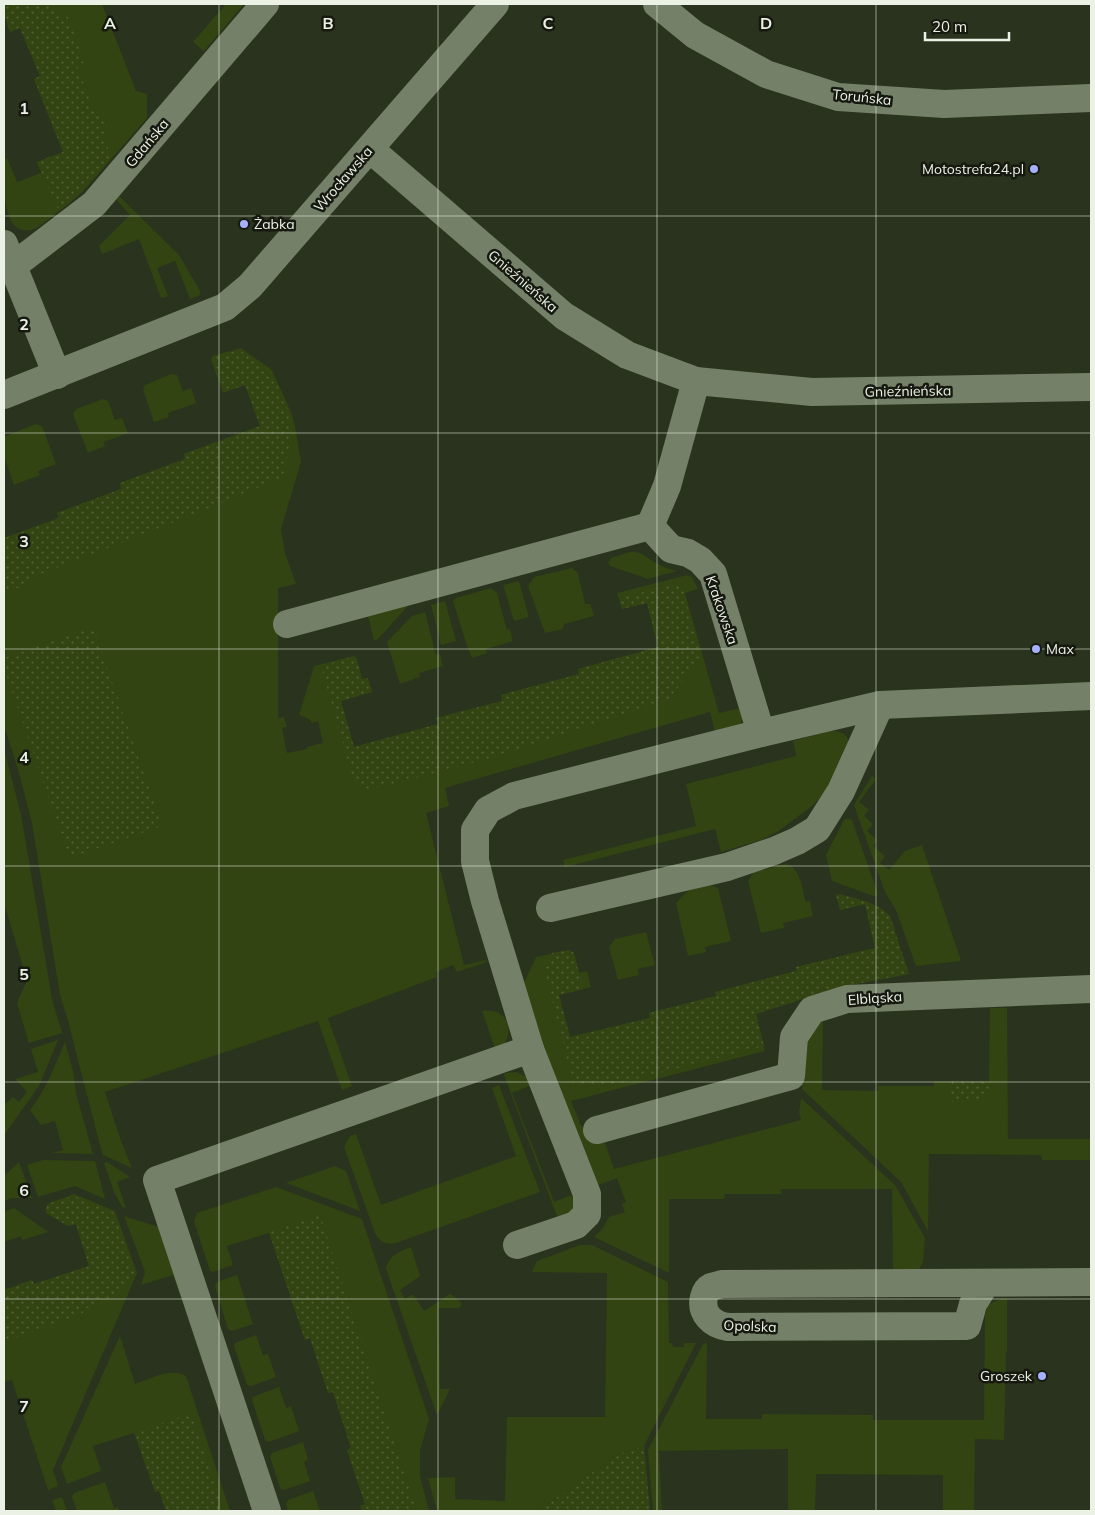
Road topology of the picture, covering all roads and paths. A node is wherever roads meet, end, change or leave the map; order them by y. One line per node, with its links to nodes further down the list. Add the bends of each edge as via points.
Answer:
1 (265, 4): 6 (street, Gdańska, via 94,204)
2 (495, 4): 5 (street, Wrocławska)
3 (657, 4): 4 (street, Toruńska, via 695,35 766,74 838,97 944,104)
4 (1091, 98)
5 (370, 150): 7 (street, Wrocławska, via 250,286 225,308); 8 (street, Gnieźnieńska, via 564,316 628,354)
6 (8, 255): 7 (street, Gdańska)
7 (57, 375): 10 (street, Wrocławska)
8 (696, 381): 9 (street, Gnieźnieńska, via 812,392); 11 (street, via 668,486)
9 (1091, 387)
10 (4, 395)
11 (650, 526): 12 (street); 15 (street, Krakowska, via 671,549 700,560 713,574)
12 (287, 624)
13 (1091, 696): 14 (street)
14 (880, 705): 15 (street); 16 (street, via 840,791 817,829 797,842 727,867)
15 (761, 733): 18 (street, via 514,796 488,810 475,830 475,861)
16 (550, 908)
17 (1091, 989): 19 (street, Elbląska, via 846,999 812,1010 794,1037 791,1076)
18 (530, 1049): 20 (street, via 586,1194 587,1214 576,1225); 23 (street, via 157,1180)
19 (597, 1130)
20 (517, 1245)
21 (1091, 1282): 22 (street, Opolska)
22 (986, 1283): 22 (street, Opolska, via 722,1284 710,1288 703,1303 704,1312 711,1320 719,1326 728,1327 967,1326 973,1304)
23 (267, 1511)

